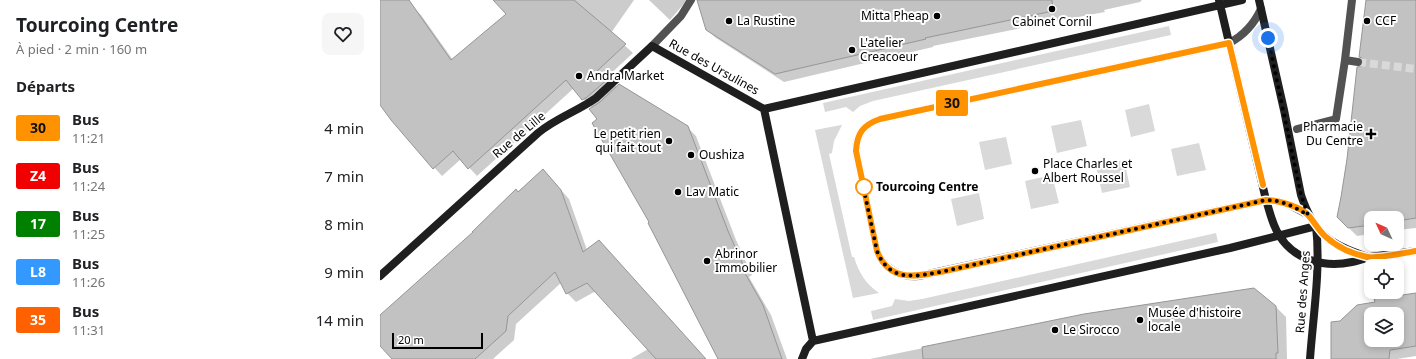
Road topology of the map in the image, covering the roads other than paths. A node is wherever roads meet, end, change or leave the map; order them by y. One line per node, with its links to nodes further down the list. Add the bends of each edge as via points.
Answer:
1 (691, 0): 8 (street, Rue de Lille, via 681,16)
2 (1242, 0): 5 (main road)
3 (1259, 0): 6 (main road)
4 (1352, 0): 9 (street)
5 (1220, 3): 7 (main road); 11 (main road)
6 (1261, 9): 7 (street, via 1252,25 1239,38); 14 (main road, via 1301,195)
7 (1229, 43): 13 (main road); 13 (street, via 871,122 861,130 856,151 877,251 882,262 894,271 906,276 919,276)
8 (652, 46): 11 (main road, Rue des Ursulines); 20 (main road, Rue de Lille, via 596,98 538,132)
9 (1345, 60): 10 (street); 12 (street, via 1336,119)
10 (1358, 62)
11 (764, 109): 21 (main road)
12 (1297, 129)
13 (1266, 200): 14 (street, via 1287,203); 16 (main road)
14 (1308, 215): 15 (main road)
15 (1316, 226): 16 (main road); 18 (main road, via 1337,245); 19 (main road, Rue des Anges)
16 (1279, 236): 19 (main road, via 1296,254); 21 (main road)
17 (1416, 251): 18 (main road)
18 (1369, 258): 19 (main road, via 1340,264)
19 (1317, 263): 23 (main road, Rue des Anges)
20 (380, 276)
21 (813, 341): 22 (main road)
22 (802, 359)
23 (1310, 359)

